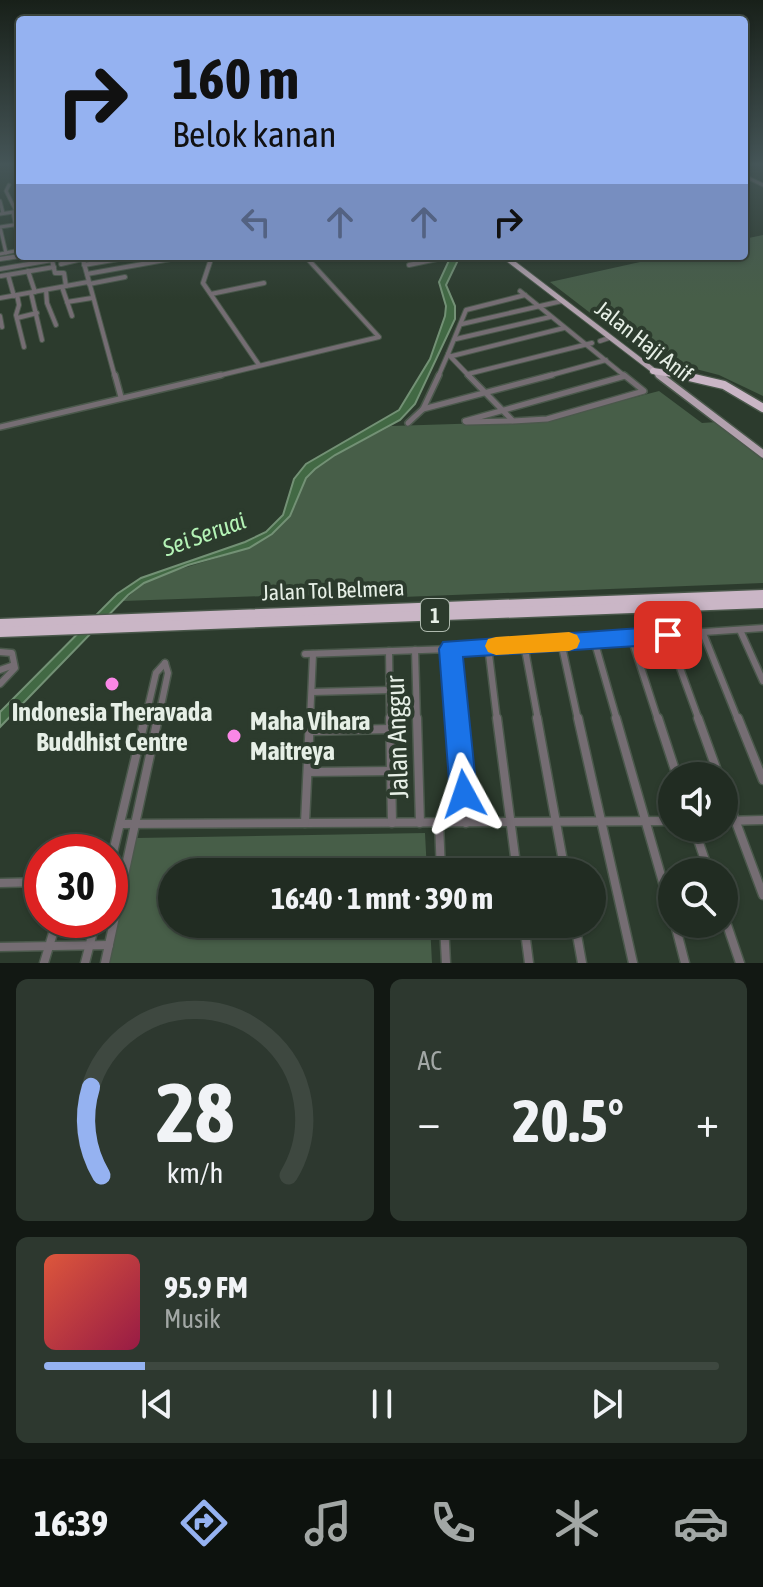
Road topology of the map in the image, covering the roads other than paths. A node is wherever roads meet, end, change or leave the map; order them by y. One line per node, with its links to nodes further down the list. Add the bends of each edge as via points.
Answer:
1 (16, 211): 2 (street)
2 (2, 214)
3 (0, 226): 4 (street)
4 (2, 255)
5 (40, 260): 19 (street)
6 (52, 260): 18 (street)
7 (74, 260): 15 (street)
8 (83, 260): 16 (street)
9 (113, 260): 16 (street)
10 (165, 260): 21 (street)
11 (210, 260): 30 (street, via 202,280)
12 (309, 260): 56 (street, via 379,337)
13 (432, 260): 17 (street)
14 (509, 260): 34 (main road, Jalan Haji Anif)
15 (61, 264)
16 (84, 265): 21 (street)
17 (409, 265)
18 (54, 267): 20 (street); 27 (street, via 55,273 64,273)
19 (0, 269)
20 (28, 271): 22 (street); 29 (street)
21 (87, 274): 25 (street)
22 (8, 275): 23 (street); 31 (street)
23 (1, 276)
24 (125, 277): 25 (street)
25 (89, 283): 27 (street); 33 (street)
26 (264, 283): 30 (street)
27 (64, 286): 28 (street); 35 (street)
28 (46, 290): 29 (street); 37 (street)
29 (33, 292): 31 (street); 38 (street)
30 (211, 294): 56 (street)
31 (19, 296): 32 (street); 42 (street)
32 (0, 298)
33 (92, 298): 35 (street); 64 (street)
34 (564, 301): 36 (street); 47 (main road, Jalan Haji Anif)
35 (67, 302): 40 (street)
36 (537, 306): 41 (street); 43 (street); 43 (street, via 522,293 467,309)
37 (53, 314): 38 (street); 44 (street)
38 (38, 315): 42 (street); 49 (street)
39 (0, 316): 45 (street)
40 (72, 316)
41 (550, 317): 46 (street); 48 (street)
42 (17, 318): 53 (street)
43 (462, 324): 48 (street)
44 (56, 325)
45 (2, 327)
46 (564, 328): 52 (street); 54 (street)
47 (609, 338): 50 (street); 59 (main road, Jalan Haji Anif)
48 (455, 339): 54 (street)
49 (42, 340)
50 (600, 341)
51 (592, 343): 52 (street)
52 (584, 344): 55 (street); 60 (street)
53 (24, 347)
54 (450, 355): 57 (street); 58 (street)
55 (606, 360): 61 (street); 63 (street)
56 (259, 365): 64 (street)
57 (459, 365): 58 (street); 60 (street)
58 (440, 369): 65 (street)
59 (653, 371): 62 (main road, Jalan Haji Anif); 67 (highway, via 719,382)
60 (468, 374): 63 (street)
61 (625, 376): 66 (street); 68 (street, via 644,391 547,419)
62 (665, 380): 67 (highway, via 673,374 706,380); 71 (main road, Jalan Haji Anif)
63 (486, 393): 65 (street); 66 (street)
64 (121, 397): 70 (street)
65 (423, 409): 69 (street)
66 (502, 409): 68 (street); 68 (street, via 465,421)
67 (763, 409)
68 (513, 421)
69 (408, 423)
70 (0, 427)
71 (763, 454)
72 (763, 593): 74 (highway, Jalan Tol Belmera / 1)
73 (763, 605): 74 (highway, Jalan Tol Belmera / 1)
74 (110, 623): 76 (highway, Jalan Tol Belmera / 1)
75 (0, 624): 76 (highway, Jalan Tol Belmera / 1)
76 (77, 624): 79 (highway, Jalan Tol Belmera / 1)
77 (763, 628): 78 (street)
78 (740, 630): 80 (street); 93 (street)
79 (0, 632)
80 (703, 633): 81 (street); 105 (street)
81 (668, 635): 82 (street); 102 (street)
82 (631, 637): 83 (street); 101 (street)
83 (594, 640): 84 (street); 111 (street)
84 (561, 642): 85 (street); 110 (street)
85 (524, 644): 86 (street); 109 (street)
86 (488, 646): 87 (street); 108 (street)
87 (451, 649): 88 (street); 117 (street)
88 (415, 650): 89 (street); 115 (street, Jalan Anggur)
89 (389, 651): 95 (street); 96 (street, via 309,654)
90 (0, 652): 91 (street, via 12,653)
91 (14, 665): 92 (street); 94 (street)
92 (0, 670)
93 (763, 681)
94 (0, 684)
95 (390, 690): 96 (street); 97 (street)
96 (312, 692): 98 (street)
97 (390, 729): 98 (street); 103 (street)
98 (310, 731): 104 (street)
99 (153, 739): 100 (street); 100 (street, via 168,673 165,663 156,673); 119 (street)
100 (138, 741): 118 (street)
101 (672, 762)
102 (714, 762)
103 (391, 771): 104 (street); 114 (street)
104 (308, 772): 113 (street)
105 (763, 780)
106 (738, 820): 107 (street)
107 (763, 820)
108 (511, 822): 109 (street); 117 (street); 123 (street)
109 (556, 822): 110 (street); 124 (street)
110 (603, 822): 111 (street); 146 (street)
111 (648, 822): 112 (street); 125 (street)
112 (658, 822)
113 (305, 823): 114 (street); 119 (street)
114 (392, 823): 115 (street)
115 (420, 823): 116 (street)
116 (439, 823): 117 (street); 122 (street)
117 (466, 823)
118 (120, 824): 119 (street); 121 (street)
119 (136, 825): 136 (street)
120 (738, 828): 128 (street)
121 (118, 834)
122 (440, 858)
123 (515, 858)
124 (562, 858)
125 (658, 860)
126 (24, 882): 127 (street)
127 (0, 883)
128 (763, 895)
129 (52, 938): 139 (street)
130 (92, 938): 137 (street)
131 (445, 938): 143 (street)
132 (526, 938): 144 (street)
133 (578, 938): 145 (street)
134 (679, 938): 147 (street)
135 (731, 938): 148 (street)
136 (109, 945): 137 (street); 142 (street)
137 (90, 946): 139 (street); 141 (street)
138 (0, 947): 139 (street)
139 (49, 947): 140 (street)
140 (44, 963)
141 (85, 963)
142 (105, 963)
143 (446, 963)
144 (529, 963)
145 (582, 963)
146 (633, 963)
147 (685, 963)
148 (740, 963)

